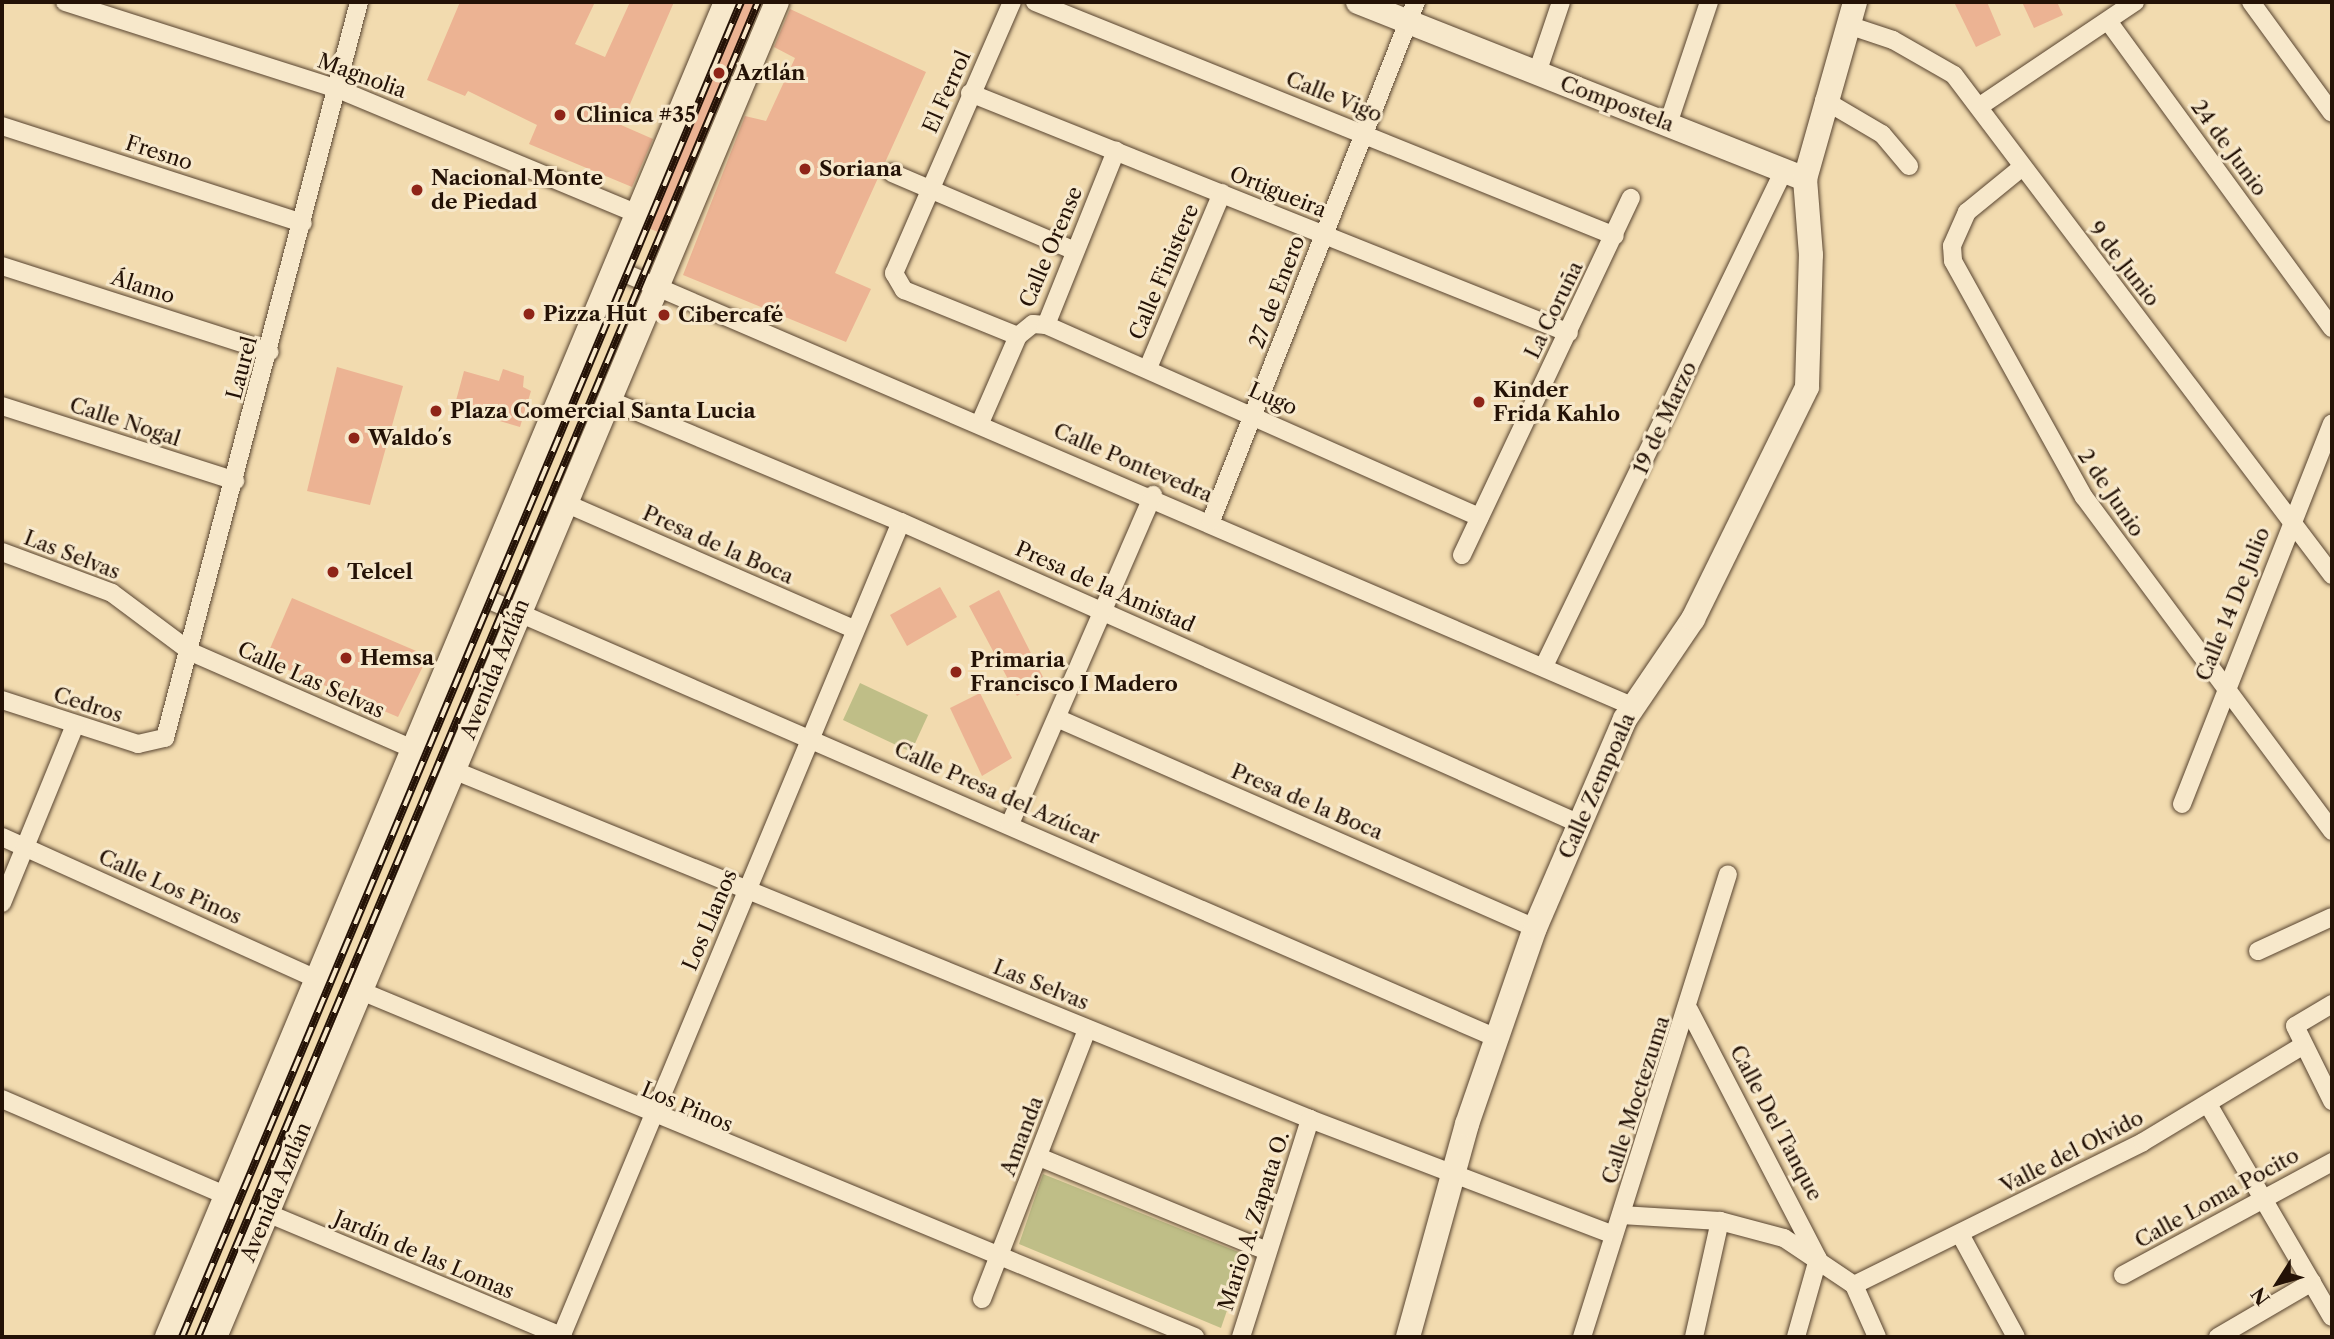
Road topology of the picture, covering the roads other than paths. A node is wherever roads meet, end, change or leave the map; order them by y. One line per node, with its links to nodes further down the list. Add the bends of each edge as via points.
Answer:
1 (65, 2): 16 (street, Magnolia)
2 (359, 2): 16 (street, Laurel)
3 (726, 2): 32 (main road, Avenida Aztlán)
4 (777, 2): 39 (main road, Avenida Aztlán)
5 (1012, 2): 17 (street, El Ferrol)
6 (1035, 2): 23 (street, Calle Vigo)
7 (1358, 2): 12 (main road, Compostela)
8 (1561, 2): 15 (street)
9 (1709, 2): 21 (street)
10 (2135, 2): 14 (street)
11 (2251, 2): 20 (street)
12 (1412, 12): 15 (main road, Compostela); 23 (street, 27 de Enero)
13 (1852, 13): 18 (main road, 19 de Marzo); 19 (street, 9 de Junio, via 1930,58)
14 (2108, 21): 19 (street); 41 (street, 24 de Junio)
15 (1537, 73): 21 (main road, Compostela)
16 (340, 90): 32 (street, Magnolia); 33 (street, Laurel)
17 (970, 93): 24 (street, Ortigueira); 29 (street, El Ferrol)
18 (1824, 100): 25 (street, via 1882,134); 28 (main road, 19 de Marzo)
19 (1980, 106): 26 (street, 9 de Junio)
20 (2332, 113)
21 (1668, 124): 28 (main road, Compostela)
22 (2, 126): 33 (street, Fresno)
23 (1367, 135): 34 (street, 27 de Enero); 35 (street, Calle Vigo)
24 (1116, 151): 30 (street, Ortigueira); 36 (street, Calle Orense)
25 (1909, 166)
26 (2021, 168): 55 (street, 9 de Junio); 67 (street, 2 de Junio, via 1967,212 1952,246 1953,261 2071,478)
27 (892, 173): 29 (street)
28 (1795, 174): 66 (street, 19 de Marzo); 69 (main road, Calle Zempoala, via 1811,255 1807,387 1693,619)
29 (930, 188): 36 (street); 43 (street, El Ferrol, via 894,279 904,290)
30 (1222, 193): 34 (street, Ortigueira); 45 (street, Calle Finistere)
31 (1631, 198): 35 (street, La Coruña)
32 (636, 213): 38 (main road, Avenida Aztlán)
33 (303, 223): 44 (street, Laurel)
34 (1324, 235): 42 (street, Ortigueira); 48 (street, 27 de Enero)
35 (1615, 236): 42 (street, La Coruña)
36 (1074, 251): 40 (street, Calle Orense)
37 (2, 266): 44 (street, Álamo)
38 (613, 268): 39 (street, Calle Pontevedra); 61 (main road, Avenida Aztlán)
39 (656, 286): 46 (main road, Avenida Aztlán); 49 (street, Calle Pontevedra)
40 (1046, 325): 43 (street, Calle Orense, via 1033,324); 45 (street, Lugo)
41 (2332, 328)
42 (1569, 333): 54 (street, La Coruña)
43 (1018, 335): 49 (street, Calle Orense)
44 (270, 352): 51 (street, Laurel)
45 (1148, 368): 48 (street, Lugo)
46 (609, 400): 53 (main road, Avenida Aztlán); 57 (street, Presa de la Amistad)
47 (2, 406): 51 (street, Calle Nogal)
48 (1254, 416): 54 (street, Lugo); 56 (street, 27 de Enero)
49 (980, 423): 52 (street, Calle Pontevedra)
50 (2332, 424): 55 (street, Calle 14 De Julio)
51 (235, 481): 65 (street, Laurel)
52 (1153, 495): 56 (street, Calle Pontevedra); 63 (street)
53 (565, 503): 62 (main road, Avenida Aztlán); 64 (street, Presa de la Boca)
54 (1479, 517): 59 (street, La Coruña)
55 (2291, 520): 60 (street, 9 de Junio); 67 (street, Calle 14 De Julio)
56 (1211, 521): 66 (street, Calle Pontevedra)
57 (901, 522): 63 (street, Presa de la Amistad); 64 (street, Los Llanos)
58 (2, 552): 65 (street, Las Selvas, via 113,593)
59 (1462, 555)
60 (2332, 575)
61 (480, 596): 62 (street, Calle Presa del Azúcar); 74 (main road, Avenida Aztlán)
62 (520, 609): 72 (street, Calle Presa del Azúcar); 75 (main road, Avenida Aztlán)
63 (1105, 611): 70 (street); 78 (street, Presa de la Amistad)
64 (854, 629): 72 (street, Los Llanos)
65 (191, 652): 73 (street, Laurel); 74 (street, Calle Las Selvas)
66 (1545, 664): 69 (street, Calle Pontevedra)
67 (2225, 685): 76 (street, Calle 14 De Julio); 79 (street, 2 de Junio)
68 (2, 700): 71 (street, Cedros)
69 (1632, 706): 78 (main road, Calle Zempoala)
70 (1059, 719): 77 (street); 86 (street, Presa de la Boca)
71 (75, 725): 73 (street, Cedros, via 138,744); 81 (street)
72 (811, 737): 77 (street, Calle Presa del Azúcar); 83 (street, Los Llanos)
73 (161, 743)
74 (413, 750): 88 (main road, Avenida Aztlán)
75 (453, 770): 83 (street, Las Selvas); 89 (main road, Avenida Aztlán)
76 (2182, 804)
77 (1010, 824): 93 (street, Calle Presa del Azúcar)
78 (1580, 824): 86 (main road, Calle Zempoala)
79 (2332, 831)
80 (2, 837): 81 (street, Calle Los Pinos)
81 (26, 847): 84 (street); 88 (street, Calle Los Pinos)
82 (1728, 875): 91 (street, Calle Moctezuma)
83 (747, 891): 92 (street, Las Selvas); 98 (street, Los Llanos)
84 (2, 903)
85 (2332, 916): 87 (street)
86 (1535, 928): 93 (main road, Calle Zempoala)
87 (2258, 951)
88 (319, 979): 103 (main road, Avenida Aztlán)
89 (361, 991): 98 (street, Los Pinos); 105 (main road, Avenida Aztlán)
90 (2332, 1004): 94 (street, via 2295,1026)
91 (1689, 1010): 106 (street, Calle Moctezuma); 111 (street, Calle Del Tanque)
92 (1087, 1029): 99 (street, Las Selvas); 100 (street, Amanda)
93 (1494, 1037): 102 (main road, Calle Zempoala)
94 (2302, 1046): 96 (street); 97 (street, Valle del Olvido)
95 (2, 1098): 103 (street)
96 (2332, 1101)
97 (2209, 1106): 104 (street); 108 (street, Valle del Olvido)
98 (651, 1116): 112 (street, Los Pinos); 120 (street, Los Llanos)
99 (1310, 1119): 102 (street, Las Selvas); 110 (street, Mario A. Zapata O.)
100 (1039, 1157): 110 (street); 112 (street, Amanda)
101 (2332, 1162): 104 (street, Calle Loma Pocito)
102 (1452, 1176): 109 (street, Las Selvas); 123 (main road, Calle Zempoala)
103 (227, 1196): 118 (main road, Avenida Aztlán)
104 (2263, 1196): 113 (street, Calle Loma Pocito); 114 (street)
105 (267, 1213): 119 (main road, Avenida Aztlán); 120 (street, Jardín de las Lomas)
106 (1621, 1215): 107 (street); 109 (street, Calle Moctezuma)
107 (1720, 1221): 111 (street, via 1784,1238); 125 (street)
108 (1960, 1234): 115 (street, Valle del Olvido); 128 (street)
109 (1614, 1235): 124 (street, Calle Moctezuma)
110 (1267, 1251): 122 (street, Mario A. Zapata O.)
111 (1818, 1259): 115 (street); 126 (street)
112 (997, 1260): 116 (street, Amanda); 121 (street, Los Pinos)
113 (2123, 1275)
114 (2312, 1282): 117 (street); 129 (street)
115 (1854, 1285): 127 (street)
116 (982, 1299)
117 (2332, 1317)
118 (167, 1337)
119 (215, 1337)
120 (562, 1337)
121 (1195, 1337)
122 (1241, 1337)
123 (1408, 1337)
124 (1582, 1337)
125 (1694, 1337)
126 (1796, 1337)
127 (1877, 1337)
128 (2016, 1337)
129 (2218, 1337)

